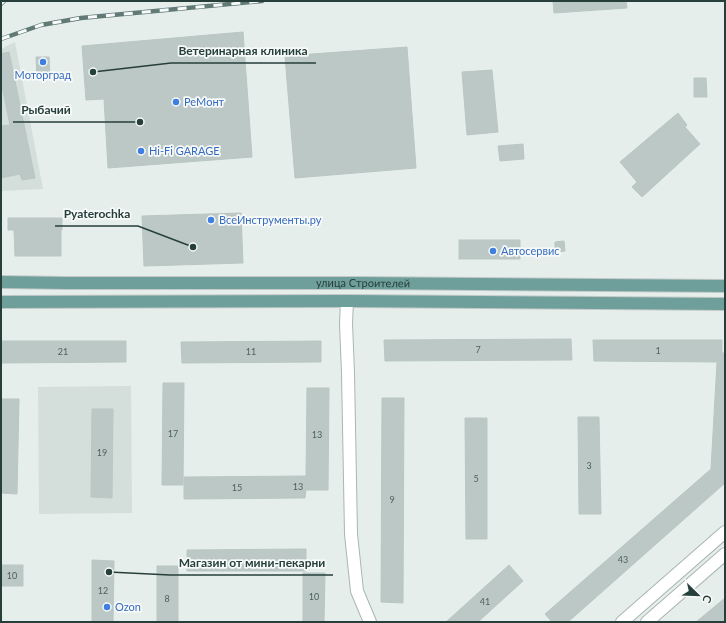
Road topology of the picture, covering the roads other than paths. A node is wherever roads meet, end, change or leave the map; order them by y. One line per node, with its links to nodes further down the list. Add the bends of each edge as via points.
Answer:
1 (1, 282): 3 (main road, улица Строителей)
2 (347, 283): 3 (main road, улица Строителей); 4 (main road, улица Строителей); 7 (main road)
3 (67, 284): 9 (main road)
4 (542, 284): 5 (main road, улица Строителей); 10 (main road)
5 (606, 285): 6 (main road, улица Строителей); 11 (main road)
6 (725, 286)
7 (347, 301): 9 (main road, улица Строителей); 10 (main road, улица Строителей); 15 (street, via 351,534 357,591)
8 (1, 302): 9 (main road, улица Строителей)
9 (68, 302)
10 (542, 302): 11 (main road, улица Строителей)
11 (606, 303): 12 (main road, улица Строителей)
12 (725, 304)
13 (725, 532): 16 (street)
14 (725, 554): 17 (street)
15 (370, 622)
16 (622, 622)
17 (647, 622)

